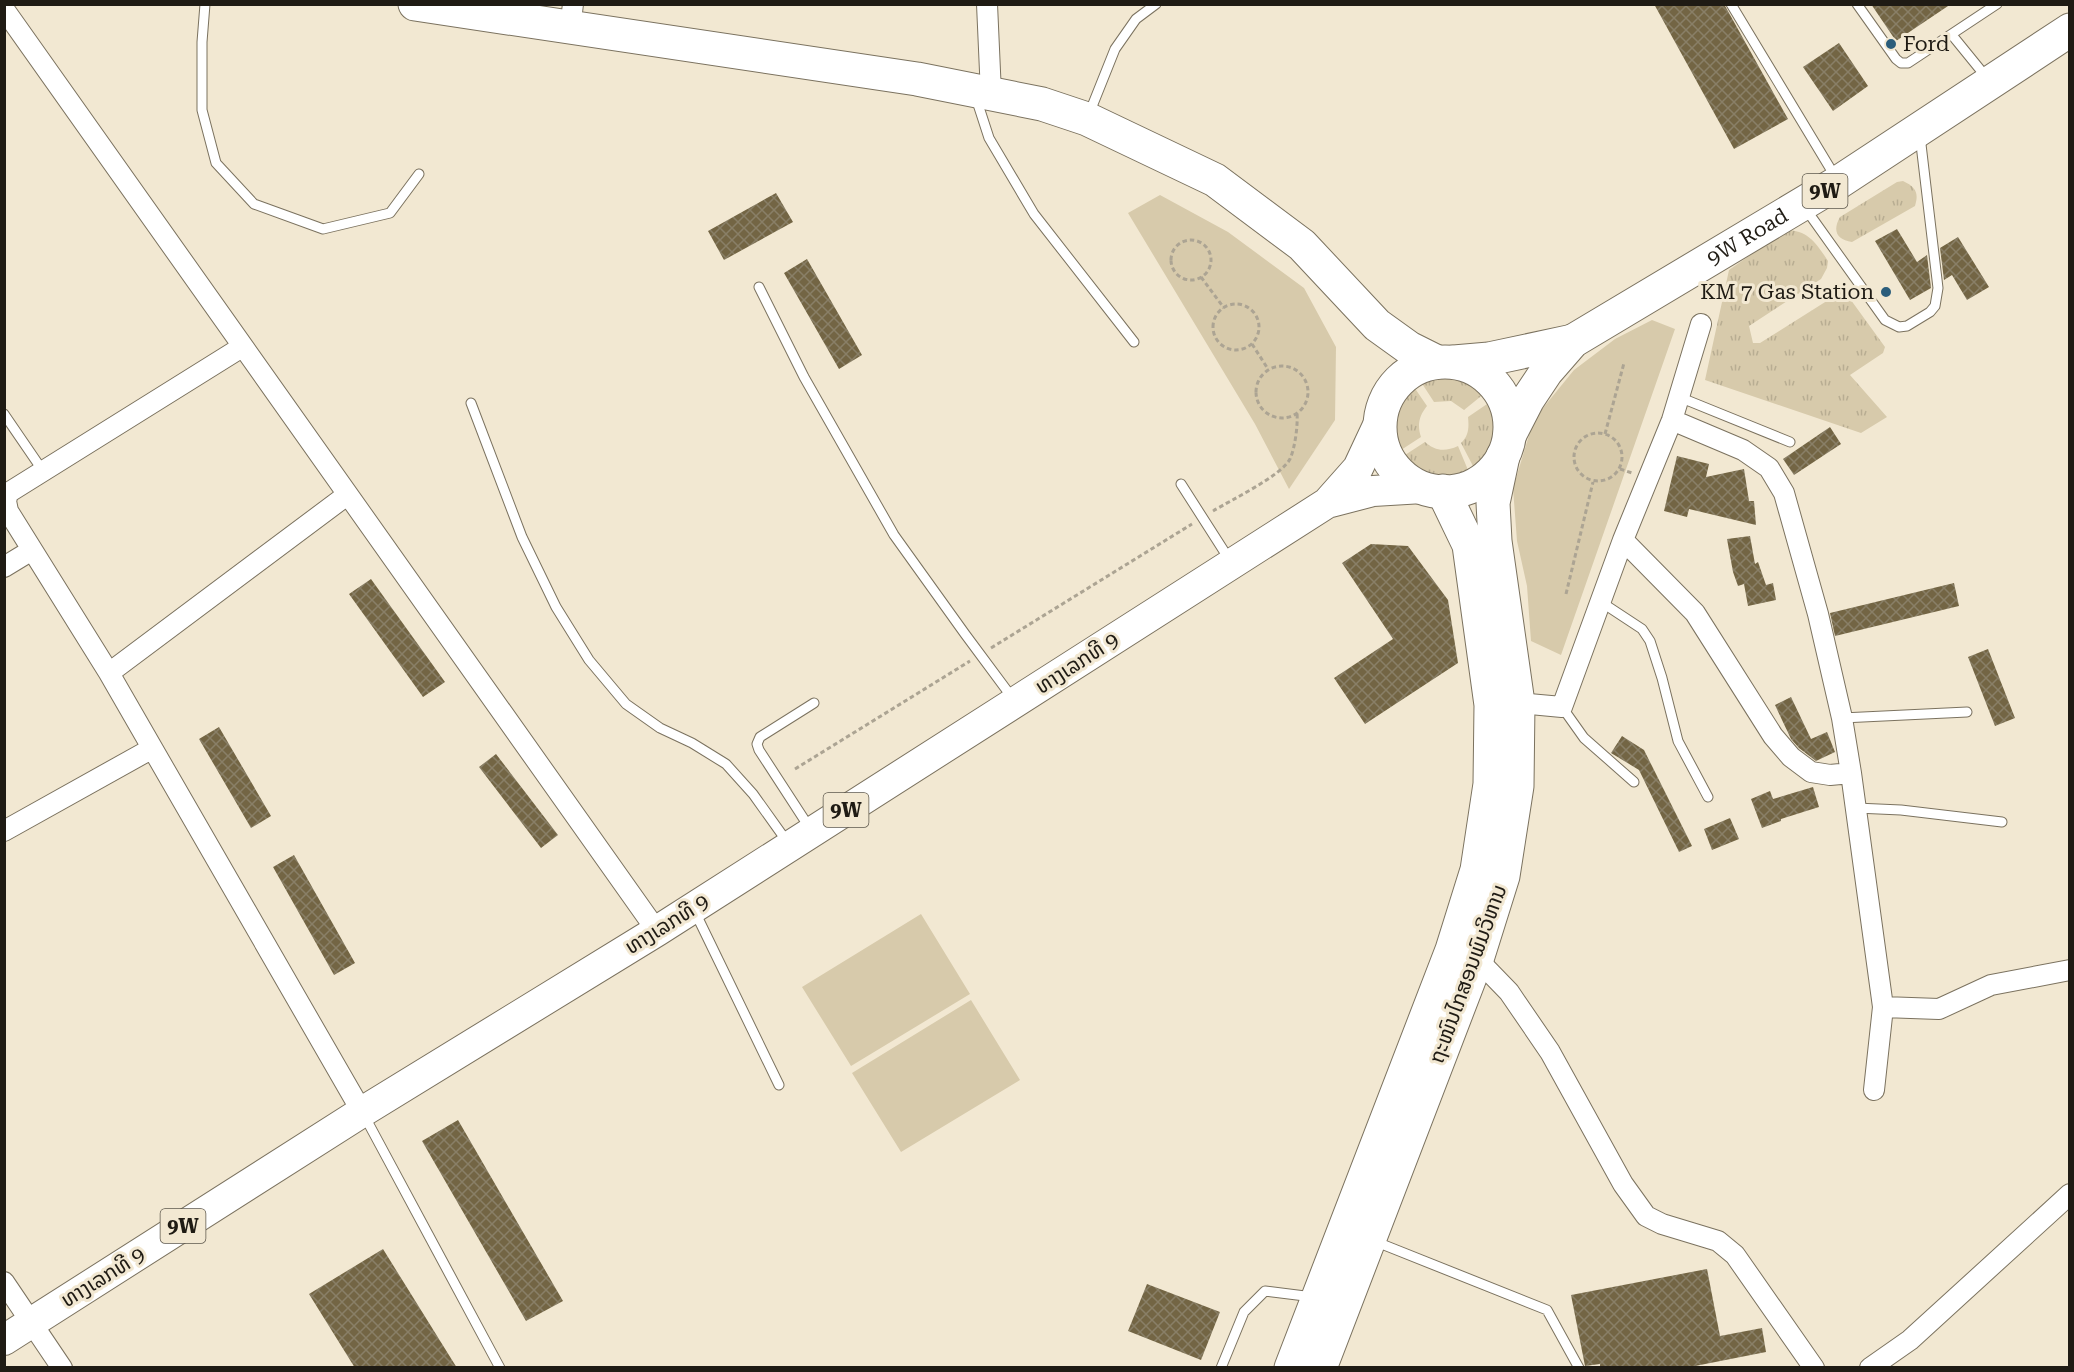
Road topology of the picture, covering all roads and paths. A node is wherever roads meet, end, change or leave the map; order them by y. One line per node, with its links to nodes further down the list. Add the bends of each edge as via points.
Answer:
1 (205, 4): 16 (lane, via 202,110 216,163 254,204 323,229 390,213)
2 (415, 4): 9 (highway)
3 (987, 4): 13 (street)
4 (1156, 4): 14 (lane, via 1136,19 1115,50)
5 (1731, 4): 17 (lane)
6 (1857, 4): 10 (lane, via 1901,63 1908,63)
7 (1997, 4): 10 (lane)
8 (4, 9): 27 (street)
9 (572, 16): 13 (highway)
10 (1952, 35): 12 (lane)
11 (2066, 35): 12 (highway, 9W Road / 9W)
12 (1990, 82): 15 (highway, 9W Road / 9W)
13 (983, 92): 14 (highway, via 1042,104); 24 (lane, via 989,138 1034,214)
14 (1087, 119): 23 (highway, via 1215,180 1302,244)
15 (1919, 129): 17 (highway, 9W Road / 9W); 18 (lane, via 1938,288 1930,312 1907,326 1899,327 1885,320)
16 (419, 174)
17 (1839, 182): 18 (highway, 9W Road / 9W)
18 (1802, 204): 25 (highway, 9W Road / 9W)
19 (1201, 277): 19 (path, via 1183,278 1174,269 1173,251 1182,243 1195,241 1206,247 1211,260); 21 (path)
20 (759, 287): 53 (lane, via 804,377 894,535)
21 (1224, 308): 26 (path, via 1238,304 1252,311 1259,324); 26 (path, via 1214,319 1218,341 1238,350)
22 (1701, 324): 31 (street)
23 (1377, 325): 28 (highway, via 1409,348); 33 (highway, via 1387,365)
24 (1134, 342)
25 (1573, 342): 28 (highway, via 1490,359); 39 (highway, via 1528,399)
26 (1252, 344): 30 (path)
27 (242, 347): 40 (street); 44 (street)
28 (1445, 362): 33 (highway, via 1416,368 1398,381); 39 (highway, via 1473,368 1490,379 1502,395 1509,414)
29 (1624, 363): 37 (path)
30 (1268, 369): 34 (path, via 1284,365 1306,381 1307,399); 34 (path, via 1257,382 1260,406 1272,416)
31 (1679, 397): 36 (street); 38 (lane)
32 (471, 403): 69 (lane, via 522,537 556,607 589,660 626,704 660,728 726,764)
33 (1383, 410): 43 (highway, via 1382,442 1390,462 1404,477); 45 (main road, ທາງເລກທີ 9, via 1358,468)
34 (1297, 413): 46 (path, via 1290,459 1275,474)
35 (4, 414): 40 (lane)
36 (1672, 420): 47 (street); 60 (street, via 1743,450 1768,468 1784,493)
37 (1605, 434): 41 (path, via 1619,444 1623,459 1614,476); 41 (path, via 1586,436 1575,446 1573,454 1577,471)
38 (1790, 442)
39 (1507, 445): 43 (highway, via 1493,471 1478,482 1461,489); 57 (highway, ຖະໜົນໄກສອນພົມວິຫານ, via 1493,503)
40 (42, 471): 48 (street, via 8,493 6,501)
41 (1593, 482): 51 (path)
42 (1181, 484): 46 (lane)
43 (1433, 490): 45 (main road, ທາງເລກທີ 9, via 1373,491); 72 (highway, ຖະໜົນໄກສອນພົມວິຫານ, via 1468,544 1491,705 1490,783)
44 (347, 495): 54 (street); 71 (street)
45 (1328, 503): 49 (main road, ທາງເລກທີ 9 / 9W)
46 (1203, 518): 49 (lane); 53 (path)
47 (1623, 540): 52 (street); 63 (street, via 1695,613 1773,736 1791,757 1811,772)
48 (32, 550): 50 (street); 54 (street)
49 (1232, 564): 56 (main road, ທາງເລກທີ 9 / 9W)
50 (4, 567)
51 (1566, 594)
52 (1601, 602): 58 (street); 65 (lane, via 1642,629 1650,642 1678,741)
53 (980, 655): 56 (lane); 62 (path)
54 (109, 674): 61 (street)
55 (814, 702): 69 (lane, via 760,737 757,744)
56 (1016, 702): 69 (main road, ທາງເລກທີ 9 / 9W)
57 (1518, 703): 58 (street); 72 (highway, ຖະໜົນໄກສອນພົມວິຫານ, via 1517,786 1503,876)
58 (1562, 706): 64 (lane, via 1584,738)
59 (1967, 712): 60 (lane)
60 (1842, 718): 63 (street)
61 (151, 749): 68 (street); 77 (street)
62 (795, 769)
63 (1851, 773): 66 (street)
64 (1634, 782)
65 (1708, 797)
66 (1856, 808): 67 (lane); 74 (street)
67 (2002, 822)
68 (4, 831)
69 (801, 839): 70 (main road, ທາງເລກທີ 9 / 9W)
70 (693, 908): 71 (main road, ທາງເລກທີ 9 / 9W); 75 (lane)
71 (657, 931): 77 (main road, ທາງເລກທີ 9 / 9W)
72 (1465, 954): 79 (highway, ຖະໜົນໄກສອນພົມວິຫານ); 81 (highway, ຖະໜົນໄກສອນພົມວິຫານ); 90 (street, via 1509,992 1550,1052 1623,1184 1646,1216 1718,1242 1735,1255)
73 (2070, 970): 74 (street, via 1991,985 1939,1008)
74 (1883, 1007): 76 (street)
75 (779, 1085)
76 (1874, 1090)
77 (362, 1112): 82 (main road, ທາງເລກທີ 9 / 9W); 85 (lane)
78 (2070, 1194): 91 (street, via 1910,1340)
79 (1369, 1239): 81 (highway, ຖະໜົນໄກສອນພົມວິຫານ); 89 (lane, via 1547,1310)
80 (4, 1282): 82 (street)
81 (1331, 1300): 86 (lane, via 1264,1291 1244,1312); 87 (highway, ຖະໜົນໄກສອນພົມວິຫານ); 88 (highway, ຖະໜົນໄກສອນພົມວິຫານ)
82 (31, 1322): 83 (main road, ທາງເລກທີ 9 / 9W); 84 (street)
83 (4, 1340)
84 (62, 1368)
85 (500, 1368)
86 (1221, 1368)
87 (1291, 1368)
88 (1320, 1368)
89 (1579, 1368)
90 (1814, 1368)
91 (1870, 1368)

